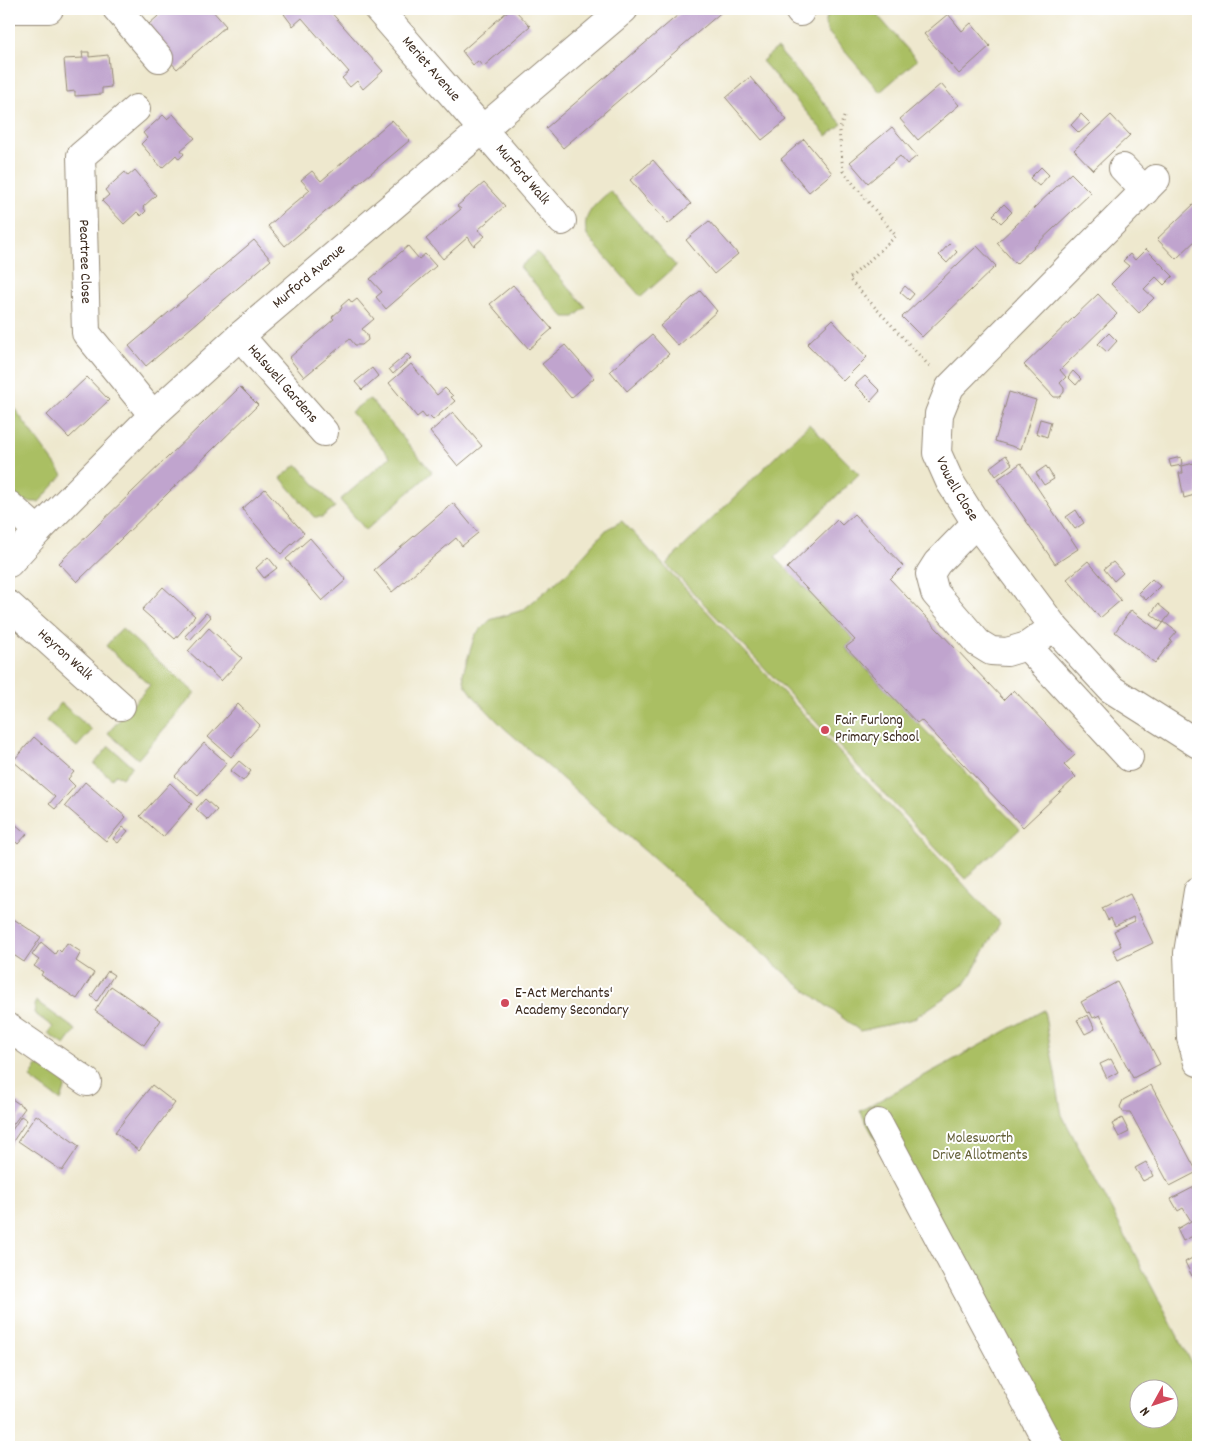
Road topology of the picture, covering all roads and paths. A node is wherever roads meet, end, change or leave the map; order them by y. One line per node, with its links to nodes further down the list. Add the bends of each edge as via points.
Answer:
1 (9, 9): 2 (street)
2 (49, 9)
3 (117, 9): 6 (street)
4 (378, 9): 9 (street, Meriet Avenue)
5 (624, 9): 9 (street, Murford Avenue)
6 (159, 58)
7 (136, 109): 14 (street, Peartree Close, via 81,156 86,333)
8 (844, 117): 13 (path, via 840,131 843,171 896,236 849,279)
9 (483, 130): 11 (street, Murford Walk); 12 (street, Murford Avenue)
10 (1123, 168): 13 (street, Vowell Close, via 1151,185)
11 (562, 221)
12 (240, 336): 14 (street, Murford Avenue); 15 (street, Halswell Gardens)
13 (950, 387): 17 (street, Vowell Close, via 939,414 937,453 950,482)
14 (153, 415): 18 (street, Murford Avenue)
15 (324, 432)
16 (9, 505): 18 (street)
17 (976, 523): 21 (street, Vowell Close); 22 (street, via 930,574 936,593 978,643 991,651 1008,652)
18 (38, 531): 19 (street, Murford Avenue)
19 (9, 563)
20 (9, 605): 23 (street, Heyron Walk)
21 (1054, 627): 22 (street); 24 (street, Vowell Close, via 1111,689)
22 (1027, 646): 25 (street)
23 (121, 706)
24 (1198, 744)
25 (1129, 757)
26 (1198, 891): 28 (street, via 1188,953 1191,1038)
27 (9, 1028): 29 (street)
28 (1198, 1062)
29 (87, 1082)
30 (878, 1123): 31 (street)
31 (1050, 1447)

